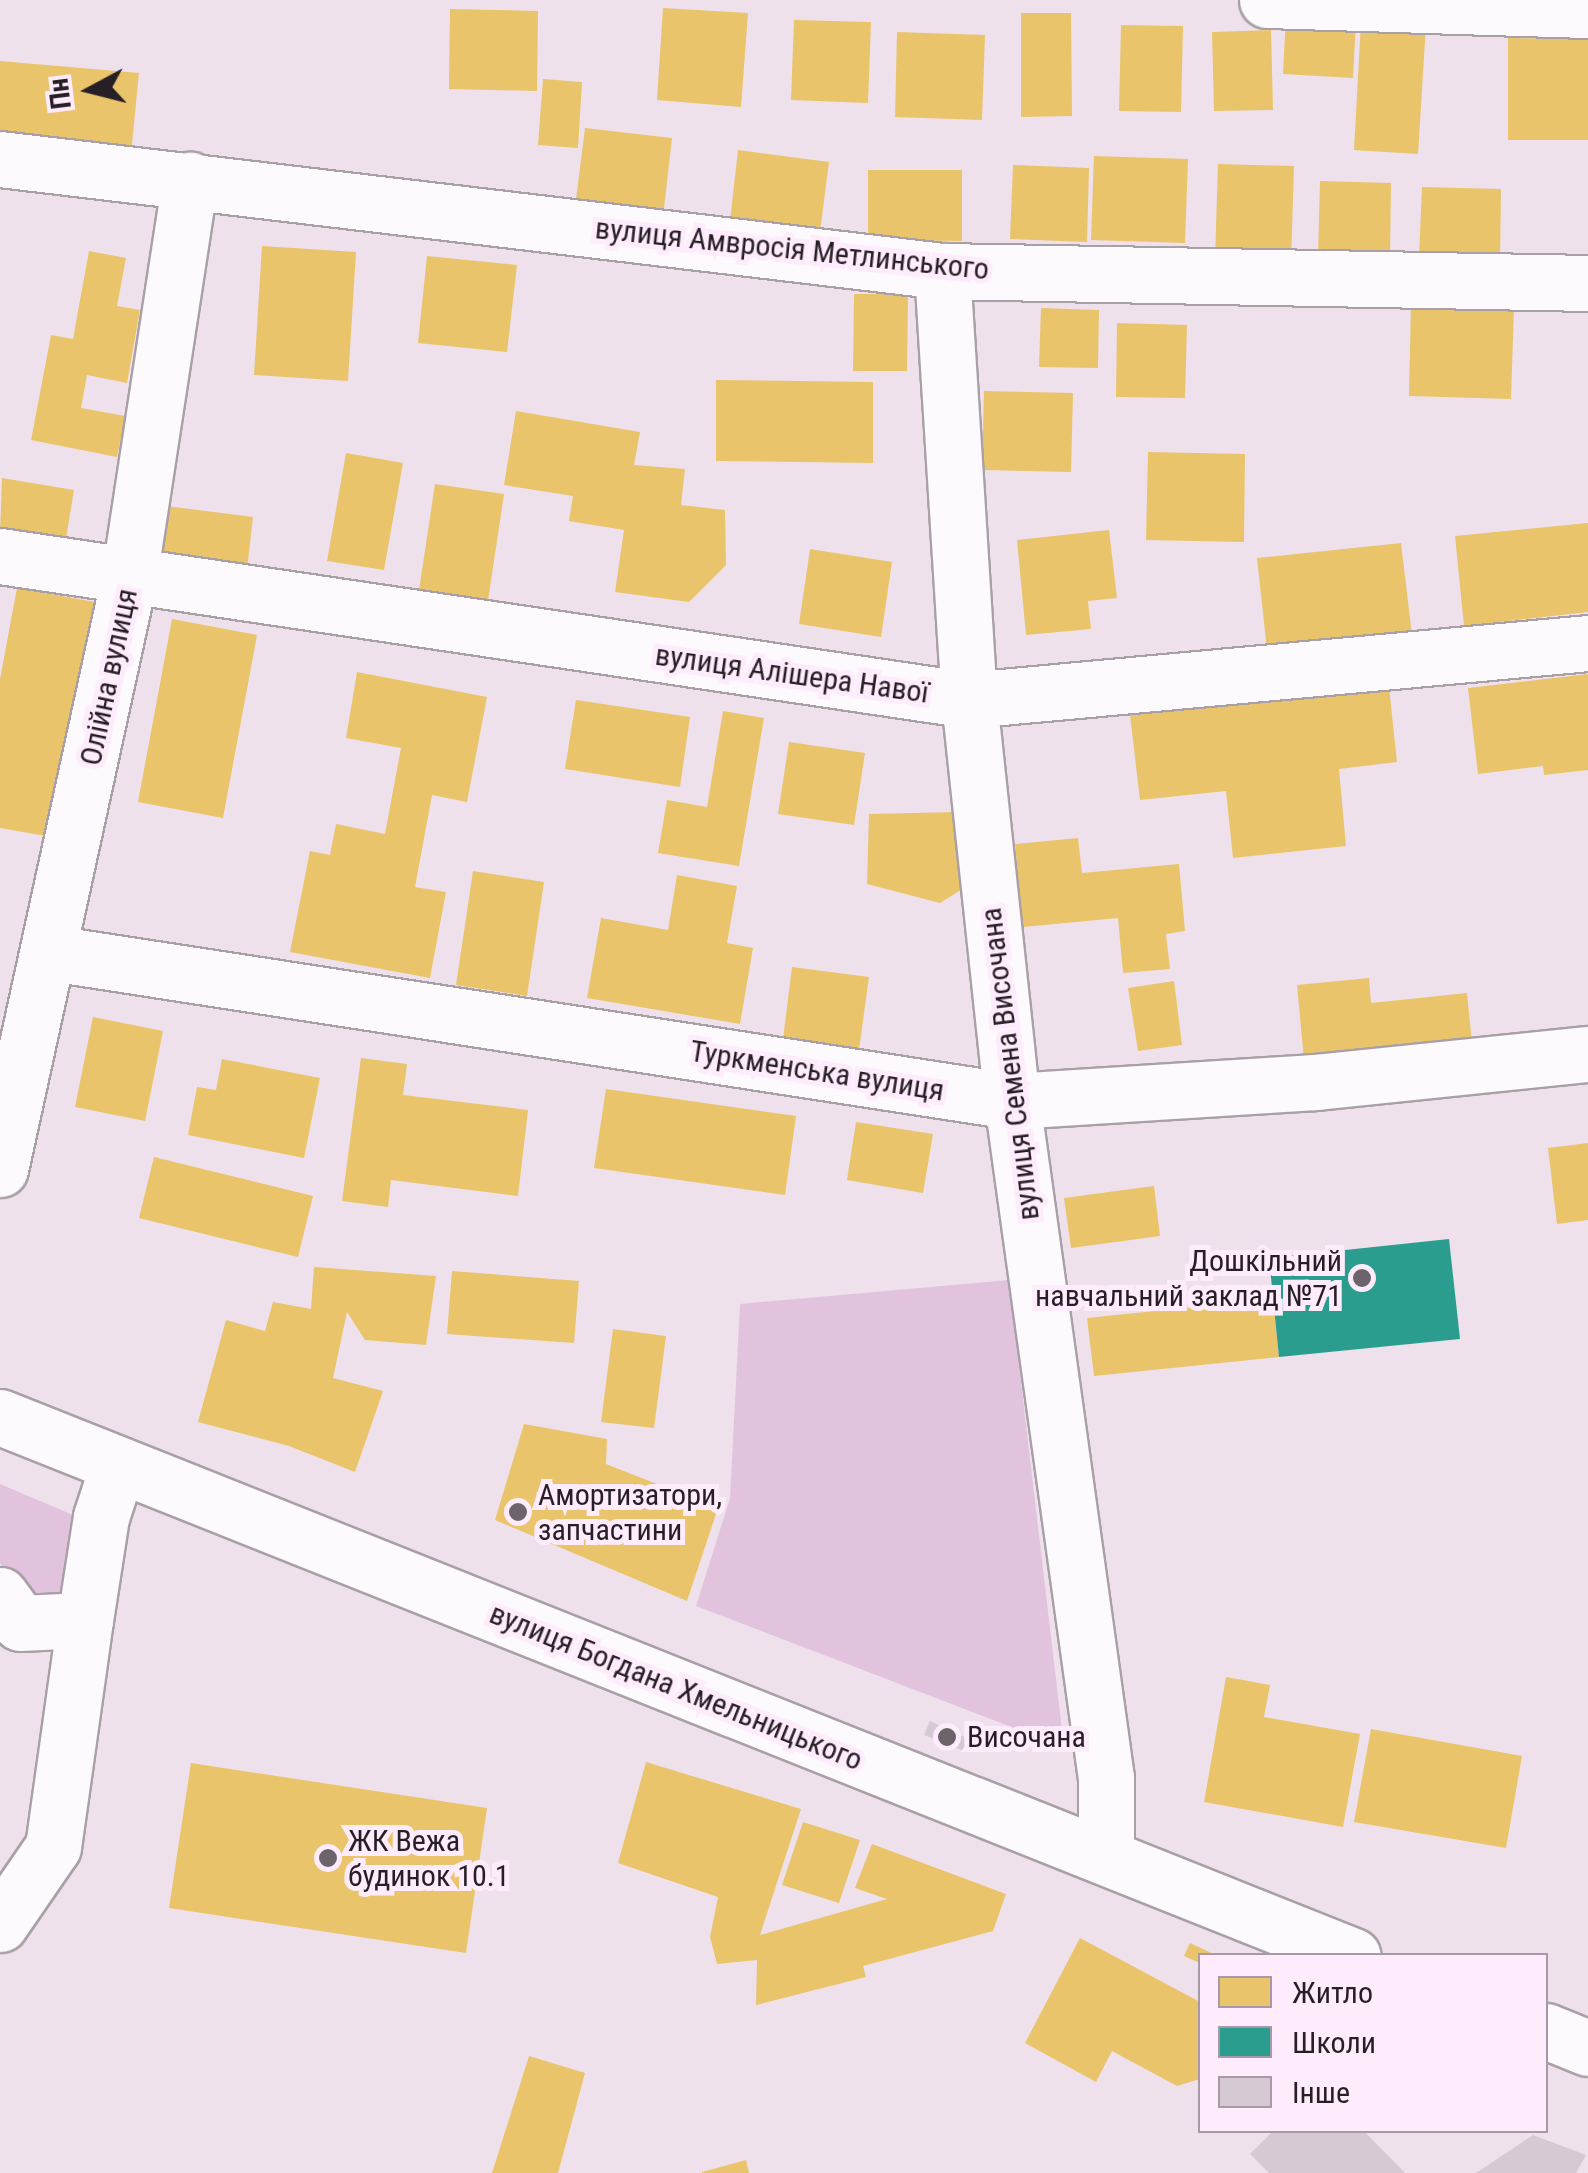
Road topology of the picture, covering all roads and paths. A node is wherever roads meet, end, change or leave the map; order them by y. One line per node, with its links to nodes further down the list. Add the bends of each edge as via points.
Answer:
1 (1267, 0): 2 (street)
2 (1588, 10)
3 (0, 159): 4 (street, вулиця Амвросія Метлинського)
4 (190, 180): 5 (street, вулиця Амвросія Метлинського); 8 (street, Олійна вулиця)
5 (942, 270): 6 (street, вулиця Амвросія Метлинського); 10 (street, вулиця Семена Височана)
6 (1588, 284)
7 (0, 556): 8 (street, вулиця Алішера Навої)
8 (130, 578): 10 (street, вулиця Алішера Навої); 11 (street, Олійна вулиця)
9 (1588, 642): 10 (street, вулиця Алішера Навої)
10 (968, 700): 13 (street, вулиця Семена Височана)
11 (51, 953): 13 (street, Туркменська вулиця); 14 (street, Олійна вулиця)
12 (1588, 1054): 13 (street, Туркменська вулиця, via 1315,1082)
13 (1012, 1101): 19 (street, вулиця Семена Височана, via 1106,1778)
14 (0, 1169)
15 (0, 1416): 16 (street, вулиця Богдана Хмельницького)
16 (118, 1465): 18 (street, via 101,1518); 19 (street, вулиця Богдана Хмельницького)
17 (0, 1595): 18 (street, via 20,1624)
18 (85, 1620): 20 (street, via 53,1846)
19 (1106, 1854): 21 (street, вулиця Богдана Хмельницького)
20 (0, 1924)
21 (1346, 1953)
22 (1548, 2033): 23 (street)
23 (1588, 2048)

